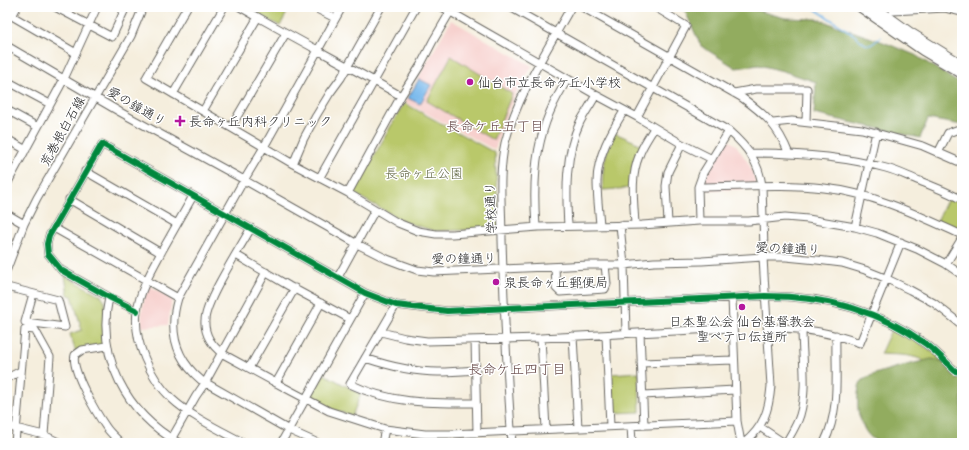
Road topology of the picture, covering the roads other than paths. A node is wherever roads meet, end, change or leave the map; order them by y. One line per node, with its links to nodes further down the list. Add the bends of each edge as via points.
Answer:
1 (17, 7): 30 (street, via 12,16)
2 (55, 7): 25 (street)
3 (97, 7): 25 (street)
4 (126, 7): 25 (street, via 112,37)
5 (142, 7): 44 (street, 荒巻根白石線, via 131,36)
6 (187, 7): 42 (street, via 146,78)
7 (224, 7): 42 (street)
8 (240, 7): 23 (street)
9 (313, 7): 24 (street)
10 (342, 7): 24 (street)
11 (381, 7): 34 (street)
12 (416, 7): 39 (street)
13 (442, 7): 20 (street)
14 (510, 7): 27 (street)
15 (571, 7): 27 (street, 学校通り)
16 (582, 7): 31 (street)
17 (655, 7): 31 (street, via 686,26)
18 (861, 7): 35 (highway)
19 (874, 7): 33 (highway)
20 (452, 9): 32 (street); 45 (street)
21 (893, 11): 22 (street, via 945,8)
22 (962, 12)
23 (258, 17): 26 (street); 48 (street)
24 (335, 18): 29 (street)
25 (89, 24): 30 (street)
26 (286, 33): 29 (street); 54 (street)
27 (557, 33): 32 (street, 学校通り); 40 (street)
28 (7, 46): 36 (street, 愛の鐘通り)
29 (318, 51): 34 (street); 61 (street)
30 (76, 53): 36 (street)
31 (670, 58): 40 (street); 41 (street)
32 (540, 64): 37 (street); 97 (street, 学校通り, via 520,100 505,144 501,173)
33 (962, 65)
34 (348, 66): 39 (street); 68 (street, via 304,138)
35 (962, 73)
36 (64, 79): 44 (street, 愛の鐘通り); 46 (street)
37 (568, 79): 43 (street); 93 (street, via 551,107 539,145 534,200)
38 (7, 81): 46 (street)
39 (374, 81): 45 (street); 71 (street)
40 (653, 89): 50 (street); 57 (street)
41 (734, 92): 51 (street, via 756,89 807,89); 52 (street, via 758,108)
42 (173, 94): 48 (street)
43 (596, 95): 49 (street); 92 (street, via 580,123 569,157 566,197)
44 (95, 96): 72 (street, 愛の鐘通り); 87 (street, 荒巻根白石線)
45 (402, 96): 76 (street)
46 (50, 104): 53 (street)
47 (7, 110): 53 (street)
48 (203, 111): 54 (street)
49 (624, 111): 50 (street); 89 (street, via 606,144 600,163 597,180)
50 (637, 117): 55 (street)
51 (806, 122): 52 (street); 58 (street)
52 (773, 123): 65 (street)
53 (38, 127): 62 (street)
54 (231, 127): 61 (street)
55 (654, 128): 60 (street); 91 (street, via 639,155 634,172)
56 (962, 130): 63 (street, via 948,133)
57 (729, 131): 64 (street, via 743,143); 66 (street)
58 (876, 132): 63 (street); 69 (street)
59 (7, 140): 62 (street)
60 (682, 144): 66 (street); 86 (street, via 668,172)
61 (264, 147): 68 (street); 72 (street)
62 (26, 150): 73 (street)
63 (938, 152): 67 (street)
64 (750, 154): 65 (street); 74 (street)
65 (789, 154): 69 (street)
66 (712, 159): 75 (street)
67 (962, 163)
68 (293, 164): 71 (street)
69 (869, 164): 77 (street); 80 (street, via 888,168)
70 (85, 171): 78 (street, via 102,144); 79 (street); 88 (street)
71 (320, 177): 76 (street)
72 (245, 180): 83 (street); 101 (street, 愛の鐘通り)
73 (7, 184)
74 (762, 186): 75 (street); 77 (street, via 824,188); 84 (street)
75 (698, 187): 85 (street)
76 (348, 192): 81 (street)
77 (862, 195): 94 (street); 98 (street, via 914,213)
78 (193, 196): 83 (street); 88 (street)
79 (69, 199): 95 (street); 102 (street)
80 (962, 200)
81 (375, 210): 97 (street, via 398,223 430,233); 101 (street)
82 (7, 214): 87 (street)
83 (225, 214): 96 (street); 122 (street)
84 (762, 220): 85 (street); 94 (street, via 785,217); 104 (street)
85 (699, 221): 86 (street)
86 (668, 223): 91 (street)
87 (24, 224): 109 (street, 荒巻根白石線)
88 (177, 224): 102 (street)
89 (600, 225): 90 (street); 92 (street)
90 (620, 225): 91 (street); 107 (street)
91 (635, 225)
92 (568, 226): 93 (street)
93 (536, 227): 97 (street)
94 (855, 227): 100 (street)
95 (54, 228): 115 (street); 121 (street, via 47,244 48,254 53,262 61,270)
96 (251, 228): 103 (street); 113 (street)
97 (502, 231): 110 (street, 学校通り)
98 (962, 235)
99 (962, 238): 105 (street)
100 (900, 242): 105 (street); 114 (street)
101 (357, 244): 110 (street, 愛の鐘通り, via 387,260 417,270 434,272); 113 (street)
102 (161, 253): 115 (street)
103 (236, 255): 111 (street); 145 (street, via 210,304 205,319 207,336)
104 (763, 257): 107 (street, 愛の鐘通り, via 654,262); 114 (street, 愛の鐘通り, via 842,263); 120 (street)
105 (946, 264): 112 (street)
106 (605, 265): 107 (street, 愛の鐘通り); 108 (street, 愛の鐘通り); 108 (street, via 605,289 560,292 556,288)
107 (624, 266): 125 (street)
108 (555, 267): 110 (street, 愛の鐘通り)
109 (7, 269)
110 (503, 269): 127 (street, 学校通り)
111 (266, 272): 117 (street); 145 (street)
112 (962, 275)
113 (338, 277): 118 (street)
114 (886, 279): 129 (street); 131 (street, 愛の鐘通り, via 934,303)
115 (147, 280): 122 (street); 128 (street)
116 (7, 287): 119 (street)
117 (295, 288): 124 (street); 149 (street)
118 (365, 293): 126 (street); 130 (street)
119 (33, 294): 119 (street, via 58,300 66,327 25,322)
120 (765, 296): 123 (street); 129 (street, via 825,300 853,307); 133 (street)
121 (109, 297): 128 (street); 144 (street, via 106,311)
122 (178, 298): 154 (street, via 174,311 175,342 182,360)
123 (732, 298): 125 (street); 132 (street)
124 (321, 303): 130 (street); 155 (street)
125 (624, 303): 127 (street); 137 (street)
126 (396, 305): 127 (street, via 447,310); 135 (street)
127 (505, 308): 142 (street, 学校通り)
128 (137, 311): 160 (street, via 139,338 150,371 172,399)
129 (871, 315): 139 (street, via 860,342); 152 (street, via 907,332 926,344 955,371)
130 (350, 319): 158 (street)
131 (962, 325)
132 (733, 328): 136 (street); 147 (street)
133 (768, 328): 134 (street); 168 (street, via 771,386 766,414)
134 (802, 329): 139 (street); 188 (street, via 803,400 800,416)
135 (381, 332): 143 (street, via 427,341); 146 (street)
136 (640, 332): 137 (street); 148 (street)
137 (626, 333): 138 (street)
138 (606, 334): 140 (street); 164 (street)
139 (836, 335): 189 (street, via 836,397)
140 (573, 336): 141 (street); 167 (street)
141 (541, 338): 142 (street); 170 (street)
142 (506, 339): 143 (street); 172 (street, 学校通り)
143 (475, 340): 150 (street)
144 (107, 346): 175 (street, via 122,386 138,410); 178 (street, via 82,350 75,354 73,360 96,411)
145 (222, 353): 149 (street); 154 (street)
146 (366, 358): 150 (street, via 416,370); 159 (street, via 350,384 365,392 397,400)
147 (734, 360): 148 (street); 156 (street)
148 (641, 363): 157 (street)
149 (249, 368): 155 (street)
150 (476, 370): 159 (street)
151 (21, 371): 153 (street); 166 (street); 174 (street, via 25,329 34,330 50,357)
152 (962, 371)
153 (7, 378)
154 (205, 383): 160 (street); 171 (street)
155 (276, 383): 158 (street)
156 (735, 390): 157 (street); 161 (street)
157 (643, 395): 162 (street)
158 (306, 399): 169 (street, via 329,411); 171 (street)
159 (476, 403): 173 (street)
160 (188, 410): 175 (street); 180 (street)
161 (737, 421): 162 (street); 186 (street)
162 (644, 425): 165 (street)
163 (7, 426): 166 (street)
164 (610, 426): 165 (street); 167 (street)
165 (631, 426): 185 (street)
166 (16, 428): 174 (street); 176 (street)
167 (578, 428): 170 (street)
168 (760, 428): 187 (street); 188 (street)
169 (385, 429): 173 (street, via 425,434); 183 (street)
170 (546, 429): 172 (street)
171 (289, 430): 181 (street); 182 (street)
172 (511, 430): 173 (street); 184 (street, 学校通り)
173 (477, 433)
174 (44, 435): 177 (street)
175 (170, 441): 179 (street)
176 (15, 443)
177 (60, 443)
178 (120, 443)
179 (179, 443)
180 (244, 443)
181 (281, 443)
182 (318, 443)
183 (382, 443)
184 (512, 443)
185 (632, 443)
186 (741, 443)
187 (744, 443)
188 (785, 443)
189 (824, 443)

